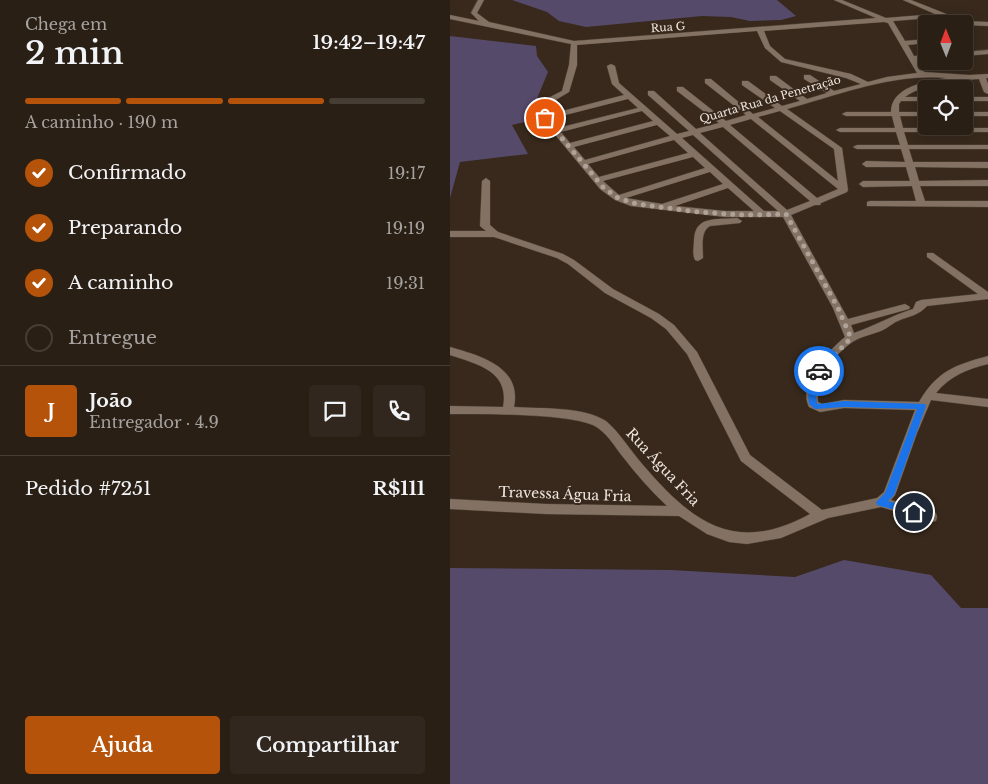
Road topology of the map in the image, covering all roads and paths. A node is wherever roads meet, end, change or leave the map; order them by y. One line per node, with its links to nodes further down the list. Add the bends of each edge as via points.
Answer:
1 (481, 0): 8 (street, via 474,12)
2 (837, 0): 7 (street, Rua G)
3 (906, 0): 4 (street)
4 (945, 15)
5 (450, 17): 8 (street, Rua G)
6 (918, 17): 7 (street, Rua G)
7 (890, 20): 11 (street, Rua G); 14 (street)
8 (488, 24): 13 (street, Rua G)
9 (973, 24): 10 (street)
10 (988, 24)
11 (760, 30): 13 (street, Rua G); 27 (street, via 767,47 783,61 848,76)
12 (918, 42): 14 (street)
13 (574, 43): 46 (street, via 573,66 566,89 562,95 543,104 541,112)
14 (904, 43): 17 (street)
15 (988, 52): 16 (street)
16 (973, 53)
17 (912, 58): 18 (street); 20 (street)
18 (918, 58)
19 (611, 66): 32 (street, via 614,82)
20 (922, 75): 23 (street, Quarta Rua da Penetração); 27 (street, Quarta Rua da Penetração)
21 (984, 76): 23 (street); 29 (street)
22 (807, 77): 31 (street)
23 (967, 77): 33 (street, via 916,87)
24 (773, 78): 37 (street)
25 (708, 81): 45 (street)
26 (745, 83): 39 (street)
27 (866, 84): 31 (street, Quarta Rua da Penetração)
28 (680, 89): 48 (street)
29 (988, 92)
30 (651, 93): 53 (street)
31 (831, 93): 37 (street, Quarta Rua da Penetração)
32 (630, 96): 38 (street); 46 (street)
33 (897, 99): 34 (street); 41 (street)
34 (918, 99)
35 (973, 99): 36 (street)
36 (988, 99)
37 (806, 102): 39 (street, Quarta Rua da Penetração)
38 (643, 109): 47 (street); 52 (street)
39 (781, 109): 45 (street, Quarta Rua da Penetração); 71 (street, via 838,148)
40 (846, 114): 41 (street)
41 (895, 114): 42 (street); 50 (street)
42 (918, 114)
43 (973, 114): 44 (street)
44 (988, 114)
45 (753, 116): 48 (street, Quarta Rua da Penetração); 71 (street)
46 (545, 118): 52 (street)
47 (659, 122): 54 (street); 55 (street)
48 (725, 124): 53 (street, Quarta Rua da Penetração); 73 (street)
49 (840, 130): 50 (street)
50 (900, 130): 51 (street); 57 (street)
51 (988, 130)
52 (556, 131): 55 (street)
53 (696, 132): 54 (street, Quarta Rua da Penetração); 79 (street)
54 (676, 138): 59 (street); 60 (street, Quarta Rua da Penetração)
55 (568, 146): 60 (street)
56 (857, 147): 57 (street)
57 (904, 147): 58 (street); 62 (street)
58 (988, 147)
59 (693, 154): 64 (street); 65 (street)
60 (582, 163): 65 (street)
61 (866, 164): 62 (street)
62 (909, 164): 63 (street); 69 (street)
63 (988, 164)
64 (712, 169): 70 (street); 72 (street)
65 (597, 180): 72 (street)
66 (486, 181): 81 (street, via 485,226)
67 (988, 183): 69 (street)
68 (863, 184): 69 (street)
69 (915, 184): 74 (street)
70 (729, 185): 77 (street); 78 (street)
71 (844, 190): 73 (street)
72 (618, 198): 77 (street)
73 (817, 203): 79 (street)
74 (921, 203): 75 (street); 76 (street)
75 (870, 204)
76 (988, 204)
77 (659, 208): 78 (street)
78 (762, 214): 79 (street)
79 (787, 217): 83 (street, via 706,224 700,229); 86 (street)
80 (450, 234): 81 (street)
81 (494, 234): 98 (street, via 560,256 609,291 670,327 692,352 745,458)
82 (930, 255): 84 (street)
83 (698, 258)
84 (988, 296): 85 (street)
85 (925, 302): 86 (street); 87 (street, via 912,313)
86 (846, 323): 87 (street)
87 (851, 338): 92 (street, via 818,372 812,401)
88 (450, 351): 94 (street, via 502,374 510,388)
89 (988, 360): 90 (street, via 950,373 938,382)
90 (925, 401): 91 (street); 92 (street); 95 (street, via 889,495)
91 (988, 403)
92 (820, 408)
93 (450, 410): 94 (street, Rua Água Fria)
94 (508, 410): 97 (street, Rua Água Fria, via 587,417 596,421)
95 (881, 502): 98 (street, Rua Água Fria); 99 (street, Rua Água Fria)
96 (450, 504): 97 (street, Travessa Água Fria, via 546,510)
97 (680, 512): 98 (street, Rua Água Fria, via 723,535 744,539 774,535)
98 (820, 515)
99 (930, 517)

